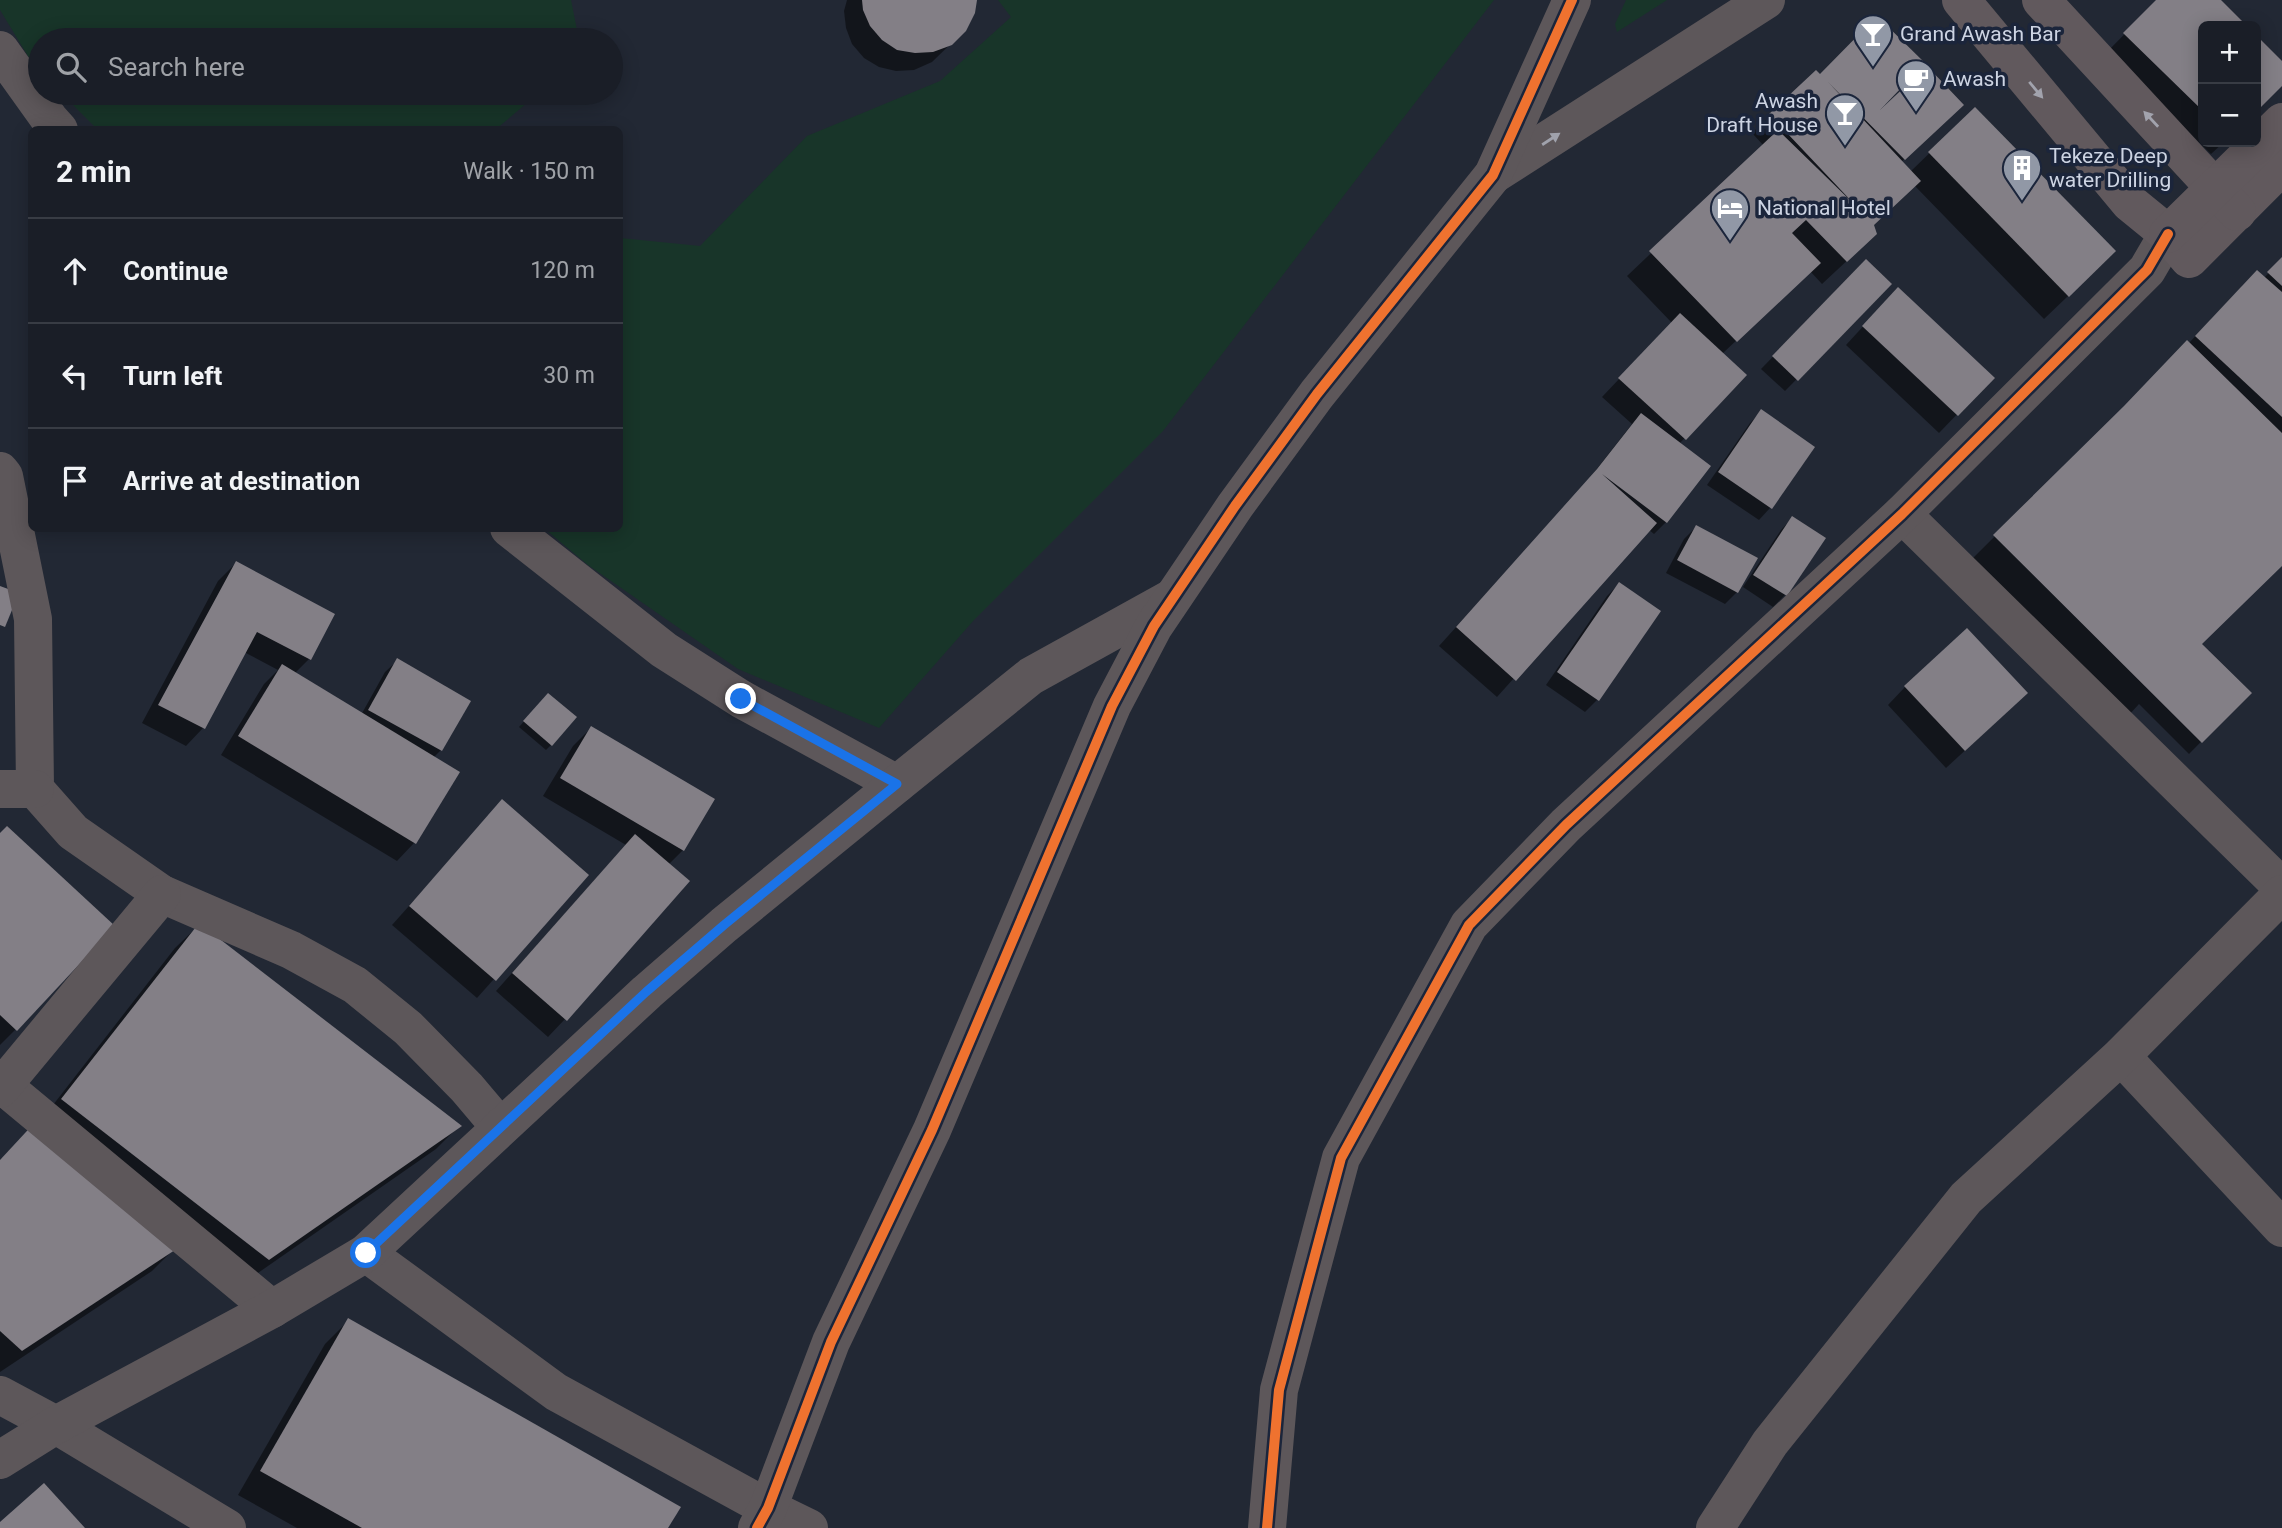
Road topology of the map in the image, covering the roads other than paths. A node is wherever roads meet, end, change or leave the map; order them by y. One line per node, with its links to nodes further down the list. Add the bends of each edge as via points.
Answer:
1 (1572, 0): 11 (street)
2 (1766, 0): 11 (street, one-way to 2)
3 (1961, 0): 13 (main road, one-way to 13, via 2130,203)
4 (2041, 0): 12 (main road, one-way to 4)
5 (0, 50): 6 (street)
6 (28, 90)
7 (39, 105): 9 (street)
8 (2282, 122): 12 (main road)
9 (55, 126)
10 (2282, 166): 12 (main road)
11 (1493, 176): 17 (street, via 1317,394)
12 (2225, 200): 13 (main road)
13 (2179, 247): 15 (street, via 2147,270)
14 (0, 471): 19 (street, via 33,619)
15 (1902, 514): 20 (street); 35 (street, via 1566,825 1469,925 1341,1158 1279,1391)
16 (514, 532): 18 (street, via 664,650 741,699)
17 (1172, 598): 18 (street, via 1031,676); 32 (street, via 1112,706 932,1130 831,1342)
18 (897, 784): 25 (street, via 646,992)
19 (17, 789): 21 (street)
20 (2282, 887)
21 (162, 894): 24 (street); 25 (street, via 291,950 355,985 408,1028)
22 (2282, 894): 23 (street)
23 (2121, 1056): 26 (street); 36 (street, via 1966,1198 1770,1443)
24 (1, 1086): 28 (street)
25 (500, 1128): 27 (street)
26 (2282, 1228)
27 (366, 1253): 28 (street); 32 (street, via 556,1392)
28 (272, 1309): 30 (street)
29 (0, 1395): 30 (street)
30 (56, 1425): 31 (street); 33 (street)
31 (0, 1460)
32 (762, 1518): 34 (street)
33 (227, 1528)
34 (809, 1528)
35 (1267, 1528)
36 (1716, 1528)

